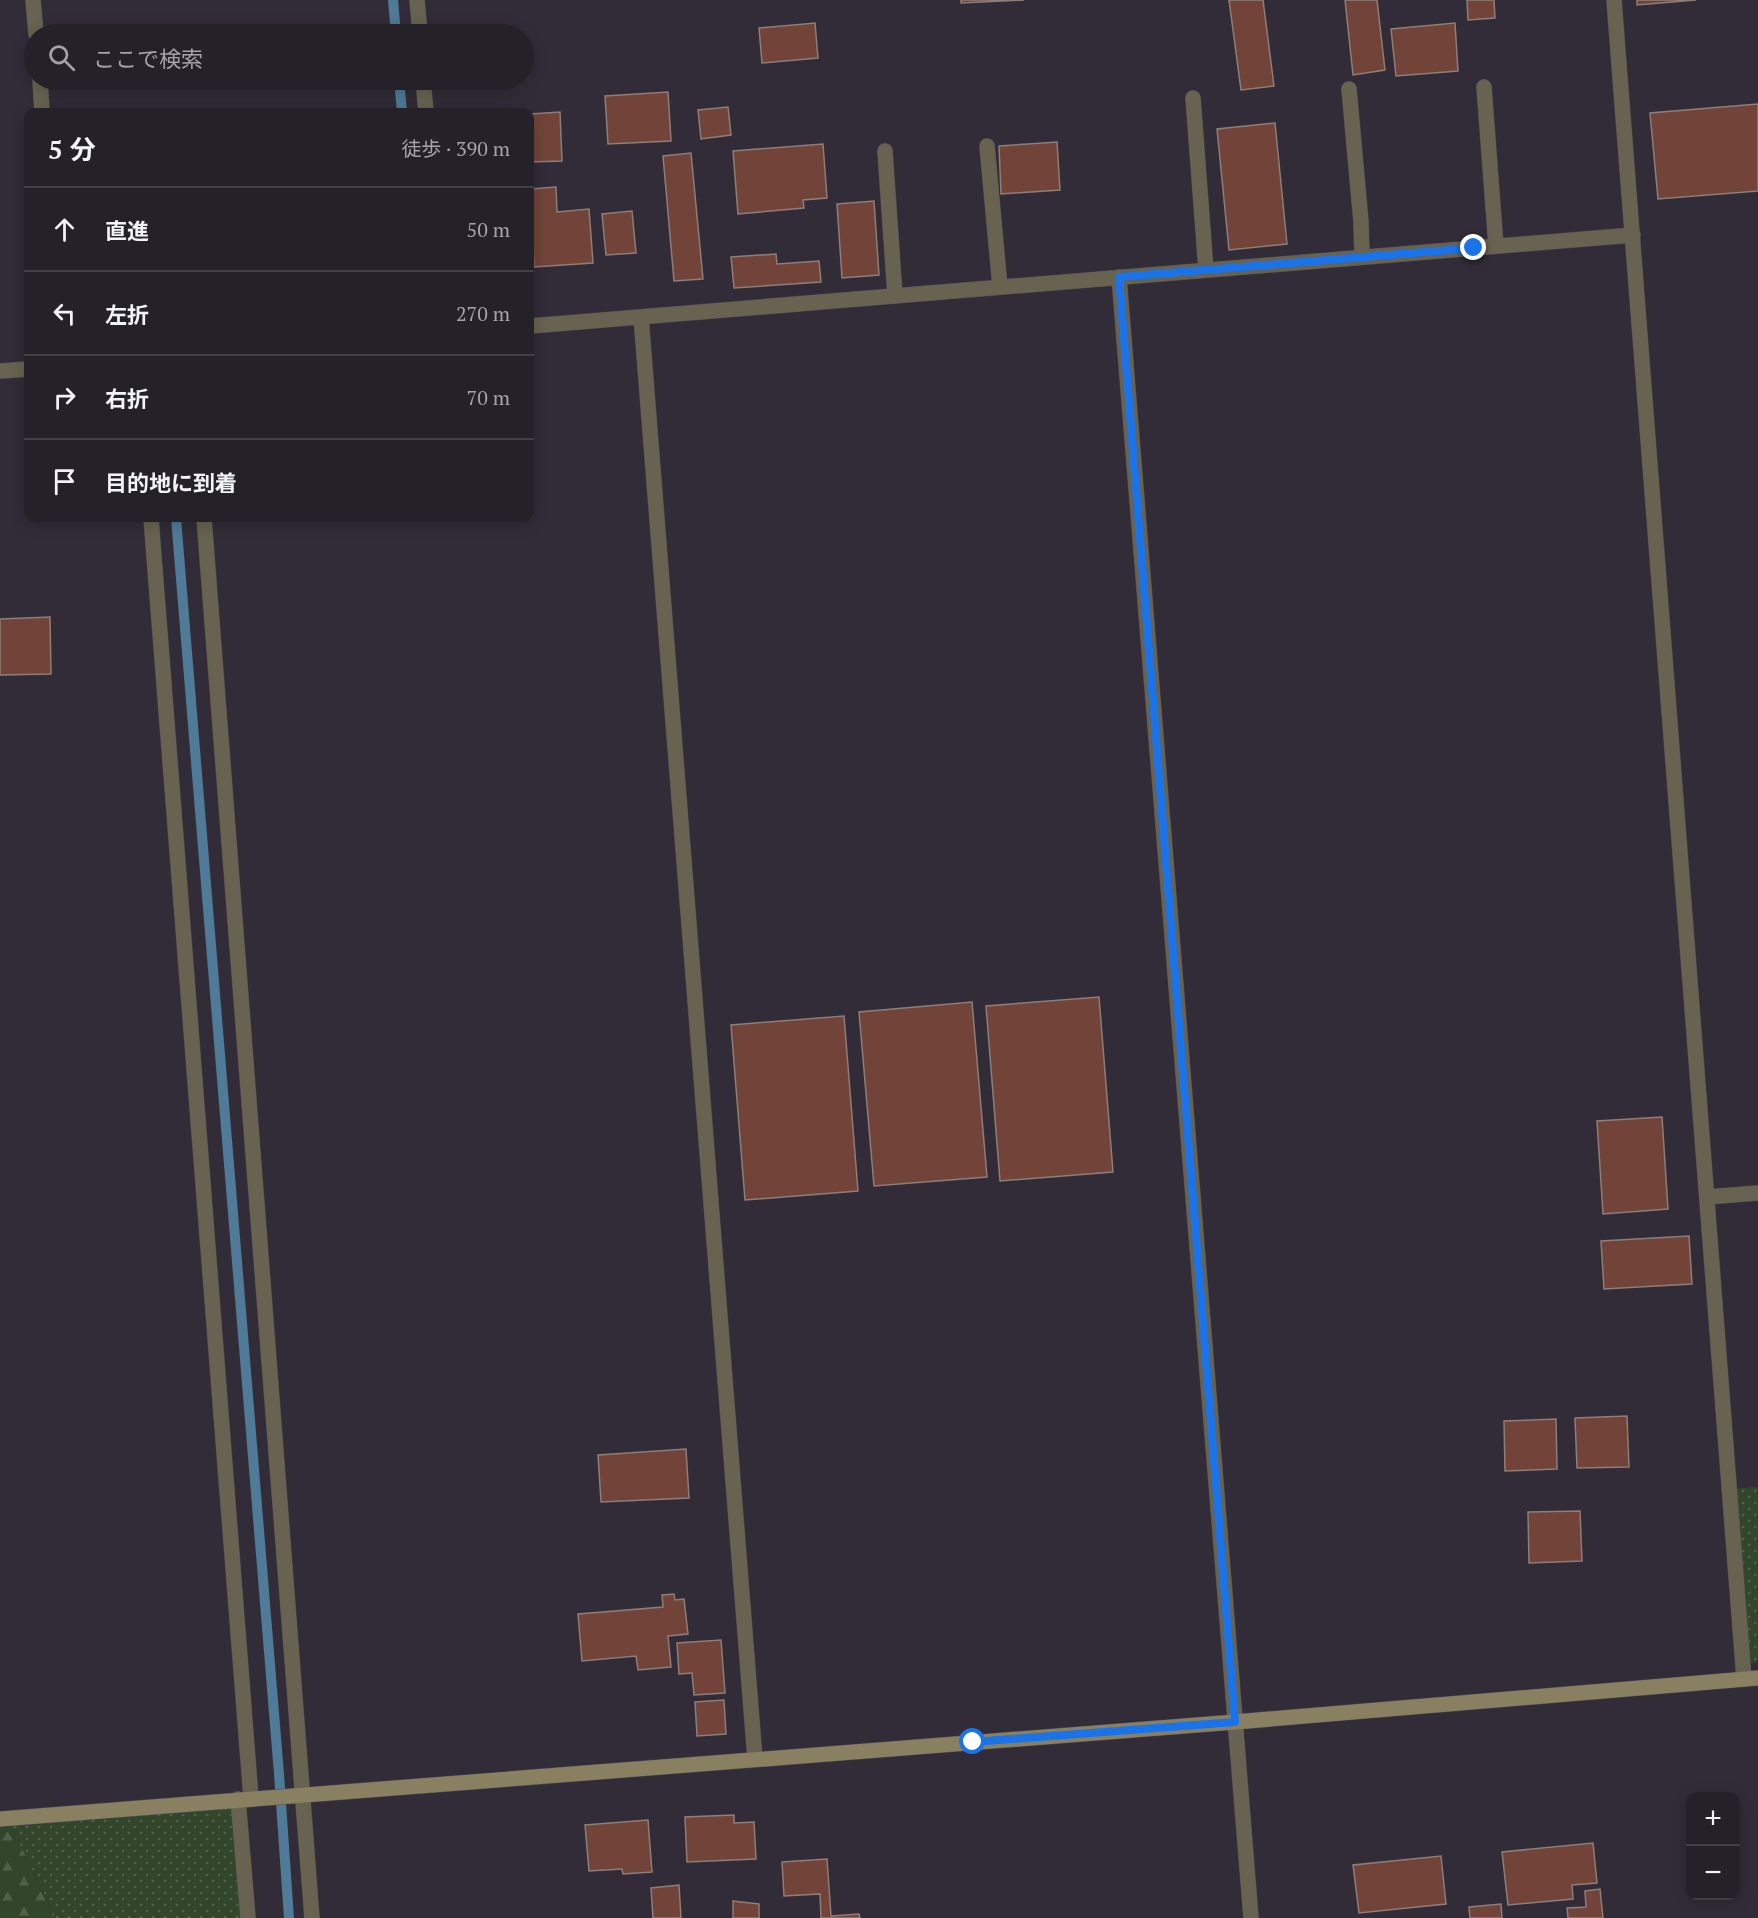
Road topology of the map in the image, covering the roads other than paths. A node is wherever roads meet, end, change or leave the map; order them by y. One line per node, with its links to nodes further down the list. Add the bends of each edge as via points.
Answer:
1 (33, 0): 4 (street)
2 (417, 0): 5 (street)
3 (1614, 0): 15 (street)
4 (35, 24)
5 (419, 24)
6 (1484, 87): 16 (street)
7 (1348, 89): 17 (street)
8 (41, 90): 11 (street)
9 (424, 90): 12 (street)
10 (1194, 98): 18 (street)
11 (42, 108)
12 (426, 108)
13 (987, 146): 20 (street)
14 (885, 151): 21 (street)
15 (1634, 235): 16 (street); 29 (street)
16 (1496, 246): 17 (street)
17 (1362, 257): 18 (street)
18 (1206, 270): 19 (street)
19 (1119, 277): 20 (street); 31 (street)
20 (1000, 287): 21 (street)
21 (895, 296): 22 (street)
22 (641, 317): 23 (street); 32 (street)
23 (534, 326)
24 (24, 369): 25 (street)
25 (0, 371)
26 (151, 522): 34 (street)
27 (204, 522): 33 (street)
28 (1758, 1193): 29 (street)
29 (1707, 1197): 30 (street)
30 (1751, 1678): 31 (street)
31 (1235, 1722): 32 (street); 38 (street)
32 (755, 1759): 33 (street)
33 (302, 1795): 34 (street); 37 (street)
34 (245, 1798): 35 (street); 36 (street)
35 (0, 1819)
36 (248, 1918)
37 (312, 1918)
38 (1251, 1918)

